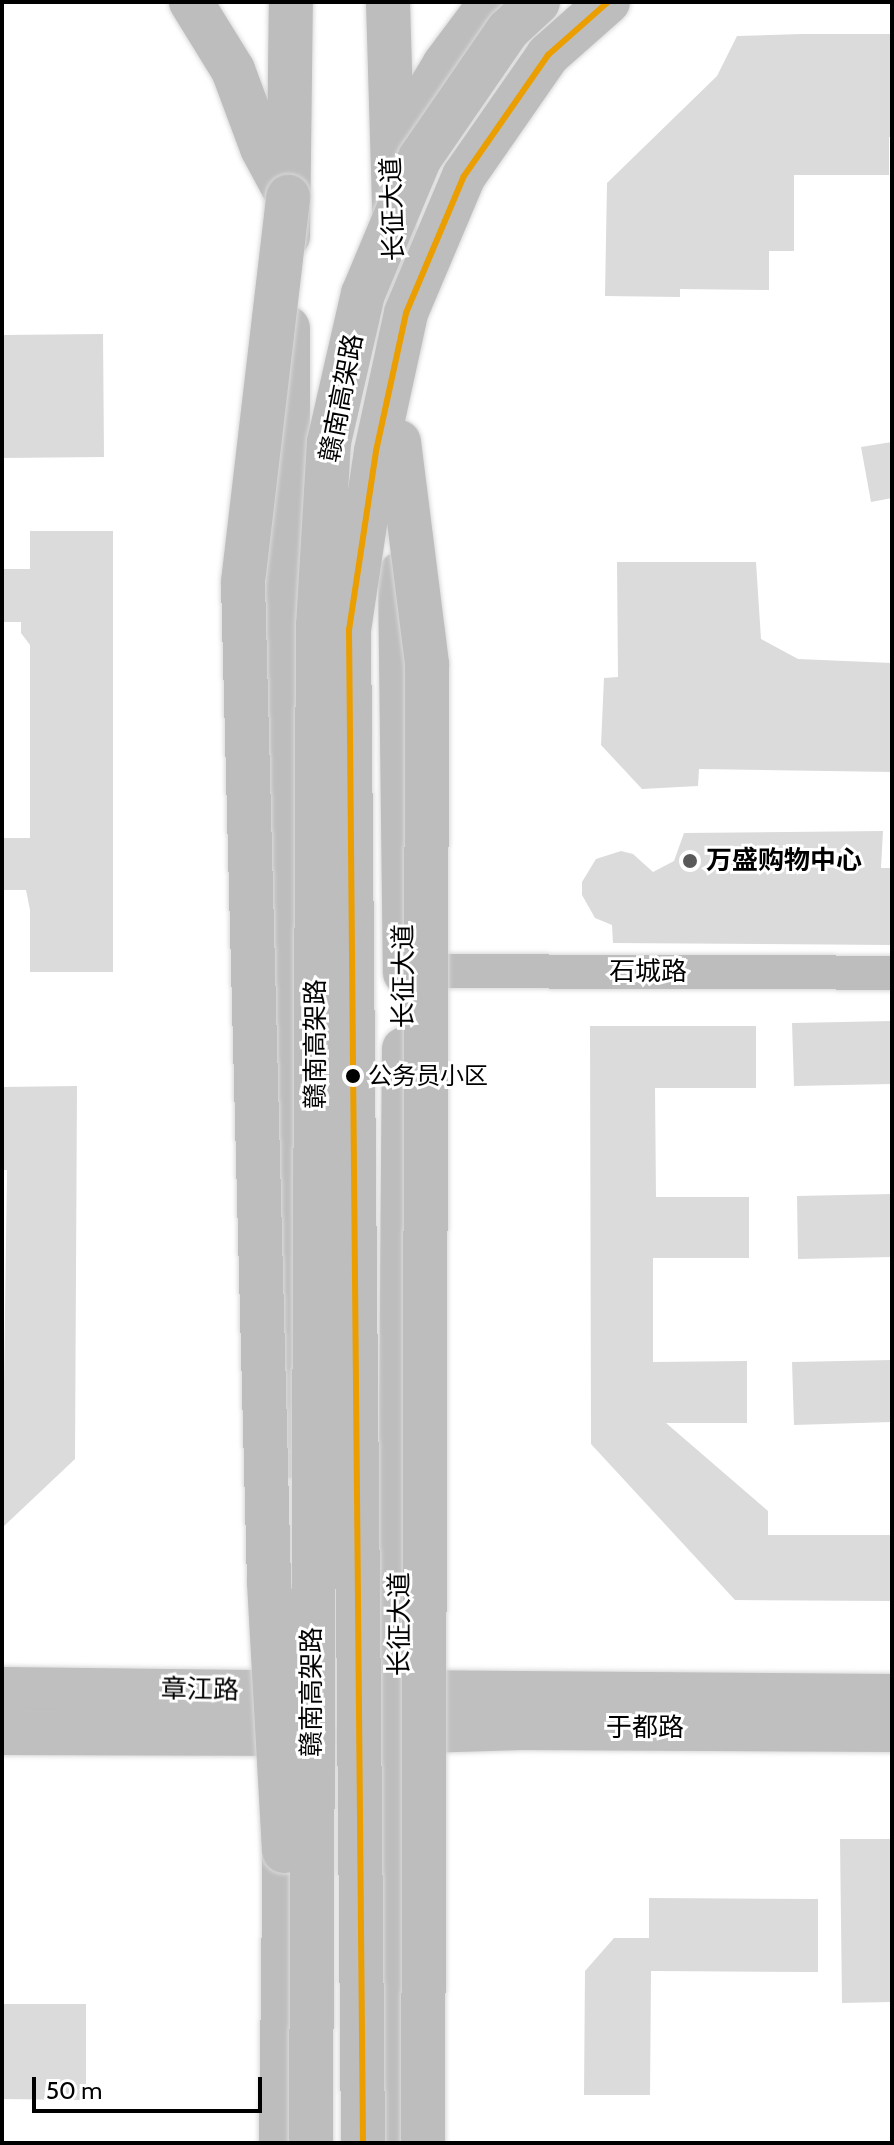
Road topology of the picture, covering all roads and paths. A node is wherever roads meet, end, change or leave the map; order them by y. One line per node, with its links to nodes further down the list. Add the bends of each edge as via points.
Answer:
1 (191, 2): 8 (main road, via 233,70 262,148)
2 (291, 2): 8 (main road)
3 (388, 2): 7 (main road, 长征大道)
4 (491, 2): 7 (main road, via 420,105)
5 (538, 2): 20 (main road, 赣南高架路, bridge, via 508,30 420,158 363,294 329,442 318,642)
6 (608, 2): 21 (main road, 赣南高架路, bridge, via 548,55 464,176 406,313 376,451 349,630)
7 (392, 187): 9 (main road, 长征大道)
8 (288, 197): 15 (main road); 19 (main road, bridge, via 243,582 269,1582)
9 (399, 442): 10 (main road, 长征大道); 23 (main road, bridge, via 427,664)
10 (405, 971): 11 (street, 石城路); 14 (main road, 长征大道)
11 (892, 973)
12 (2, 1689): 15 (main road, 章江路)
13 (892, 1696): 14 (main road, 于都路)
14 (399, 1712): 15 (main road, 章江路); 16 (main road, 于都路, via 522,1728); 22 (main road, 长征大道)
15 (287, 1714): 17 (main road, 章江路); 18 (main road)
16 (892, 1730)
17 (2, 1733)
18 (281, 2143)
19 (300, 2143)
20 (311, 2143)
21 (363, 2143)
22 (402, 2143)
23 (423, 2143)

